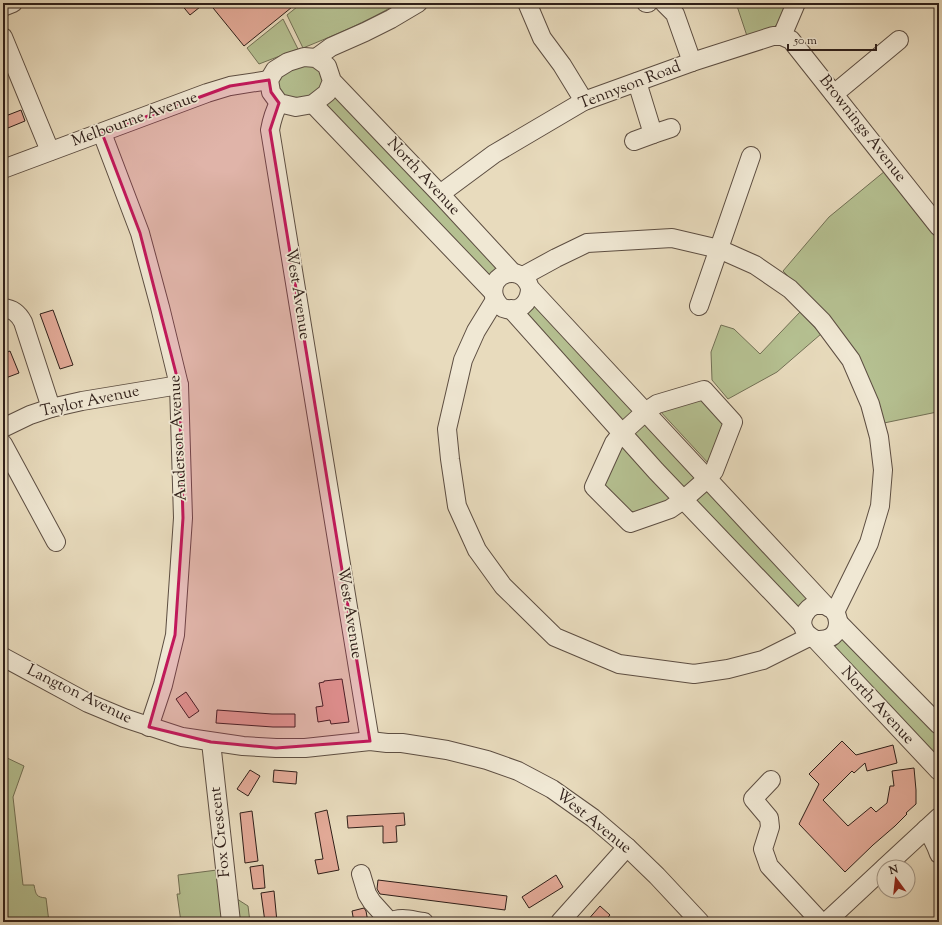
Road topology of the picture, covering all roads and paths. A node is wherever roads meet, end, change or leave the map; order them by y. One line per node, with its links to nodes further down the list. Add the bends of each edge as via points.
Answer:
1 (13, 3): 6 (street)
2 (418, 3): 10 (street, via 391,19 331,47)
3 (664, 3): 11 (street, via 675,14)
4 (796, 3): 7 (street)
5 (528, 5): 16 (street, via 542,38 562,64)
6 (3, 7)
7 (782, 36): 11 (street, Tennyson Road, via 774,36); 15 (street, Brownings Avenue, via 790,40)
8 (3, 37): 23 (street)
9 (899, 40): 15 (street)
10 (316, 58): 12 (street, via 304,57 288,62 275,70); 13 (street, via 327,66)
11 (692, 62): 14 (street, Tennyson Road)
12 (269, 80): 17 (street, via 271,92); 20 (street, Melbourne Avenue, via 230,86 207,93)
13 (332, 81): 18 (street, via 327,93); 26 (street, North Avenue)
14 (637, 82): 16 (street, Tennyson Road); 21 (street)
15 (834, 94): 27 (street, Brownings Avenue)
16 (584, 101): 26 (street, Tennyson Road, via 494,154)
17 (279, 103): 18 (street, via 296,107); 48 (street, West Avenue, via 272,117 270,130)
18 (313, 104): 30 (street, North Avenue)
19 (671, 128): 21 (street)
20 (102, 133): 23 (street, Melbourne Avenue); 34 (street, Anderson Avenue, via 140,233)
21 (653, 134): 22 (street)
22 (634, 141)
23 (50, 151): 25 (street, Melbourne Avenue)
24 (750, 156): 28 (street)
25 (3, 169)
26 (440, 194): 29 (street, North Avenue)
27 (939, 227)
28 (719, 249): 29 (street, via 672,238 587,243); 31 (street); 43 (street, via 755,266 790,289 822,321 851,360 870,404 879,437 883,470 880,506 870,543)
29 (522, 279): 30 (street, via 504,274 499,277 494,287); 33 (street, via 530,293 528,299 520,307); 36 (street, North Avenue)
30 (494, 296): 33 (street, North Avenue, via 501,306); 44 (street, via 463,360 446,429 457,506 477,550 503,586 555,637 619,664 694,674 728,669 763,660)
31 (699, 306)
32 (3, 308): 35 (street, via 19,314 24,322)
33 (511, 310): 38 (street, North Avenue)
34 (179, 385): 35 (street, Taylor Avenue); 47 (street, Anderson Avenue, via 183,518 175,635 163,685)
35 (51, 408): 37 (street, Taylor Avenue)
36 (645, 412): 38 (street); 40 (street, North Avenue); 40 (street, via 657,404 704,390 734,422)
37 (3, 428)
38 (621, 434): 41 (street, North Avenue); 41 (street, via 614,443 594,487 630,523 670,509)
39 (3, 444): 42 (street)
40 (708, 479): 41 (street); 43 (street, North Avenue)
41 (683, 500): 44 (street, North Avenue)
42 (56, 542)
43 (833, 613): 44 (street, via 836,631 832,636 820,640); 44 (street, via 816,605 806,611 803,619); 46 (street, North Avenue)
44 (809, 634): 50 (street, North Avenue)
45 (3, 657): 47 (street, Langton Avenue, via 88,703)
46 (939, 725)
47 (149, 727): 49 (street, Langton Avenue)
48 (370, 741): 49 (street, Langton Avenue, via 298,748); 53 (street, West Avenue, via 447,750 518,771 571,802)
49 (211, 742): 58 (street, Fox Crescent)
50 (939, 771)
51 (771, 780): 63 (street, via 753,799 769,818 770,827 763,849 769,866)
52 (932, 823): 54 (street, via 932,837); 55 (street)
53 (627, 847): 61 (street); 62 (street, West Avenue)
54 (939, 854)
55 (894, 859)
56 (361, 874): 59 (street, via 367,894)
57 (876, 875): 64 (street)
58 (231, 922)
59 (390, 922): 60 (street, via 399,919)
60 (424, 922)
61 (560, 922)
62 (700, 922)
63 (821, 922)
64 (826, 922)

